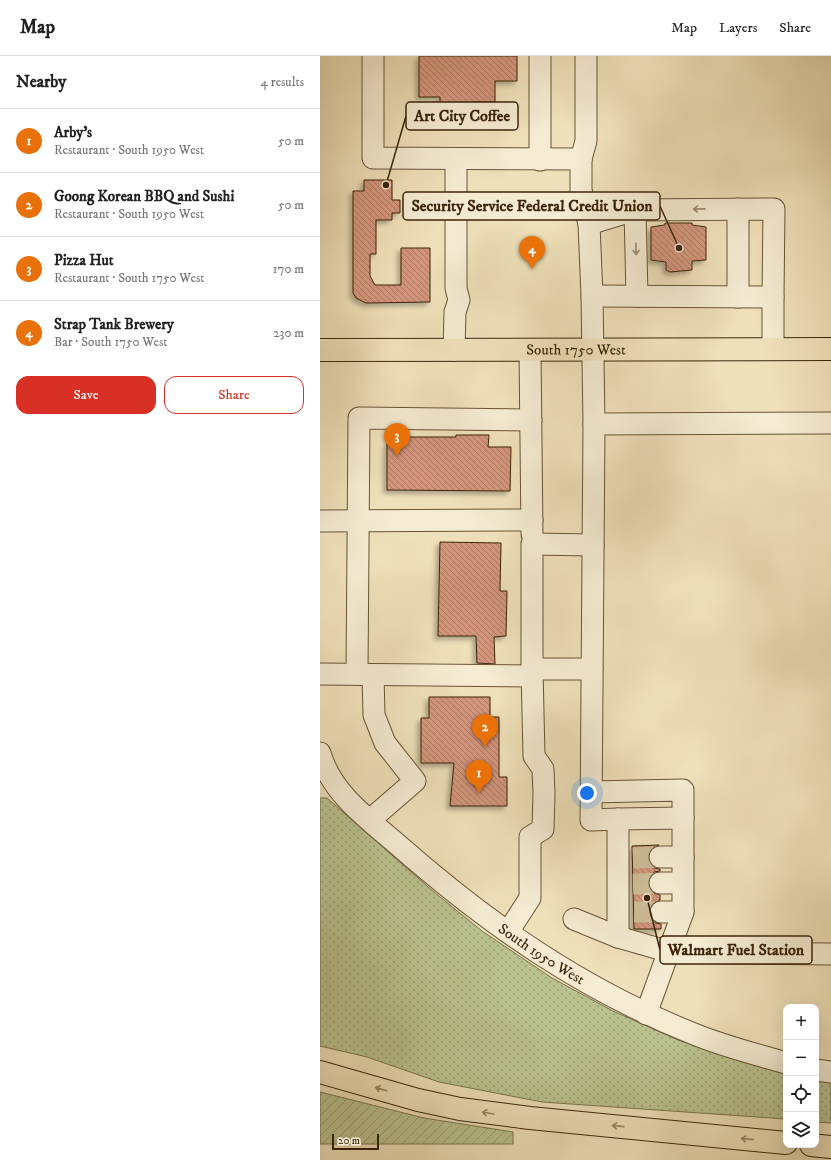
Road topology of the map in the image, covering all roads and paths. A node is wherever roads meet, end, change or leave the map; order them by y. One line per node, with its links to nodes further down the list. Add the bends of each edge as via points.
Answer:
1 (373, 56): 4 (street, via 373,158)
2 (540, 56): 6 (street)
3 (586, 56): 5 (street, via 586,141)
4 (456, 159): 6 (street); 17 (street, via 456,288 459,300)
5 (581, 159): 6 (street); 9 (street, via 581,190)
6 (540, 160)
7 (738, 209): 8 (street, one-way to 8); 12 (street); 13 (street, via 774,209)
8 (636, 210): 9 (street); 11 (street, one-way to 11)
9 (589, 224): 10 (street)
10 (592, 296): 11 (street); 19 (street)
11 (637, 296): 12 (street)
12 (738, 297): 13 (street)
13 (773, 297): 14 (street)
14 (773, 349): 15 (main road, South 1750 West); 19 (main road, South 1750 West)
15 (831, 349)
16 (320, 350): 17 (main road, South 1750 West)
17 (454, 350): 18 (main road, South 1750 West)
18 (530, 350): 19 (main road, South 1750 West); 20 (street)
19 (593, 350): 22 (street)
20 (531, 420): 23 (street); 24 (street, via 359,418)
21 (831, 423): 22 (street)
22 (594, 424): 27 (street)
23 (532, 520): 24 (street); 26 (street)
24 (358, 521): 25 (street); 31 (street)
25 (320, 522)
26 (532, 544): 27 (street); 29 (street)
27 (593, 545): 28 (street)
28 (592, 669): 29 (street); 34 (street)
29 (532, 672): 31 (street); 45 (street, via 534,756 543,769 543,829 530,837 530,898)
30 (320, 674): 31 (street)
31 (365, 674): 37 (street, via 374,715 384,742 415,782)
32 (320, 754): 33 (street, South 1950 West)
33 (329, 782): 37 (street, South 1950 West)
34 (591, 792): 35 (street, via 683,790); 36 (street, via 591,820)
35 (683, 818): 36 (street); 39 (street)
36 (618, 819): 46 (street, via 625,858 626,912)
37 (370, 820): 45 (street, South 1950 West)
38 (660, 857): 39 (street)
39 (683, 857): 41 (street)
40 (660, 883): 41 (street)
41 (682, 883): 43 (street)
42 (661, 912): 43 (street)
43 (683, 912): 47 (street)
44 (574, 919): 46 (street)
45 (508, 932): 49 (street, South 1950 West, via 586,983)
46 (618, 937): 47 (street)
47 (670, 952): 48 (street); 49 (street)
48 (831, 954)
49 (646, 1014): 50 (street, South 1950 West, via 695,1035)
50 (783, 1062)
51 (819, 1070): 53 (street)
52 (320, 1072): 54 (main road, one-way to 52, via 488,1113 418,1100)
53 (831, 1072)
54 (783, 1143)
55 (819, 1146): 56 (main road)
56 (831, 1147)

